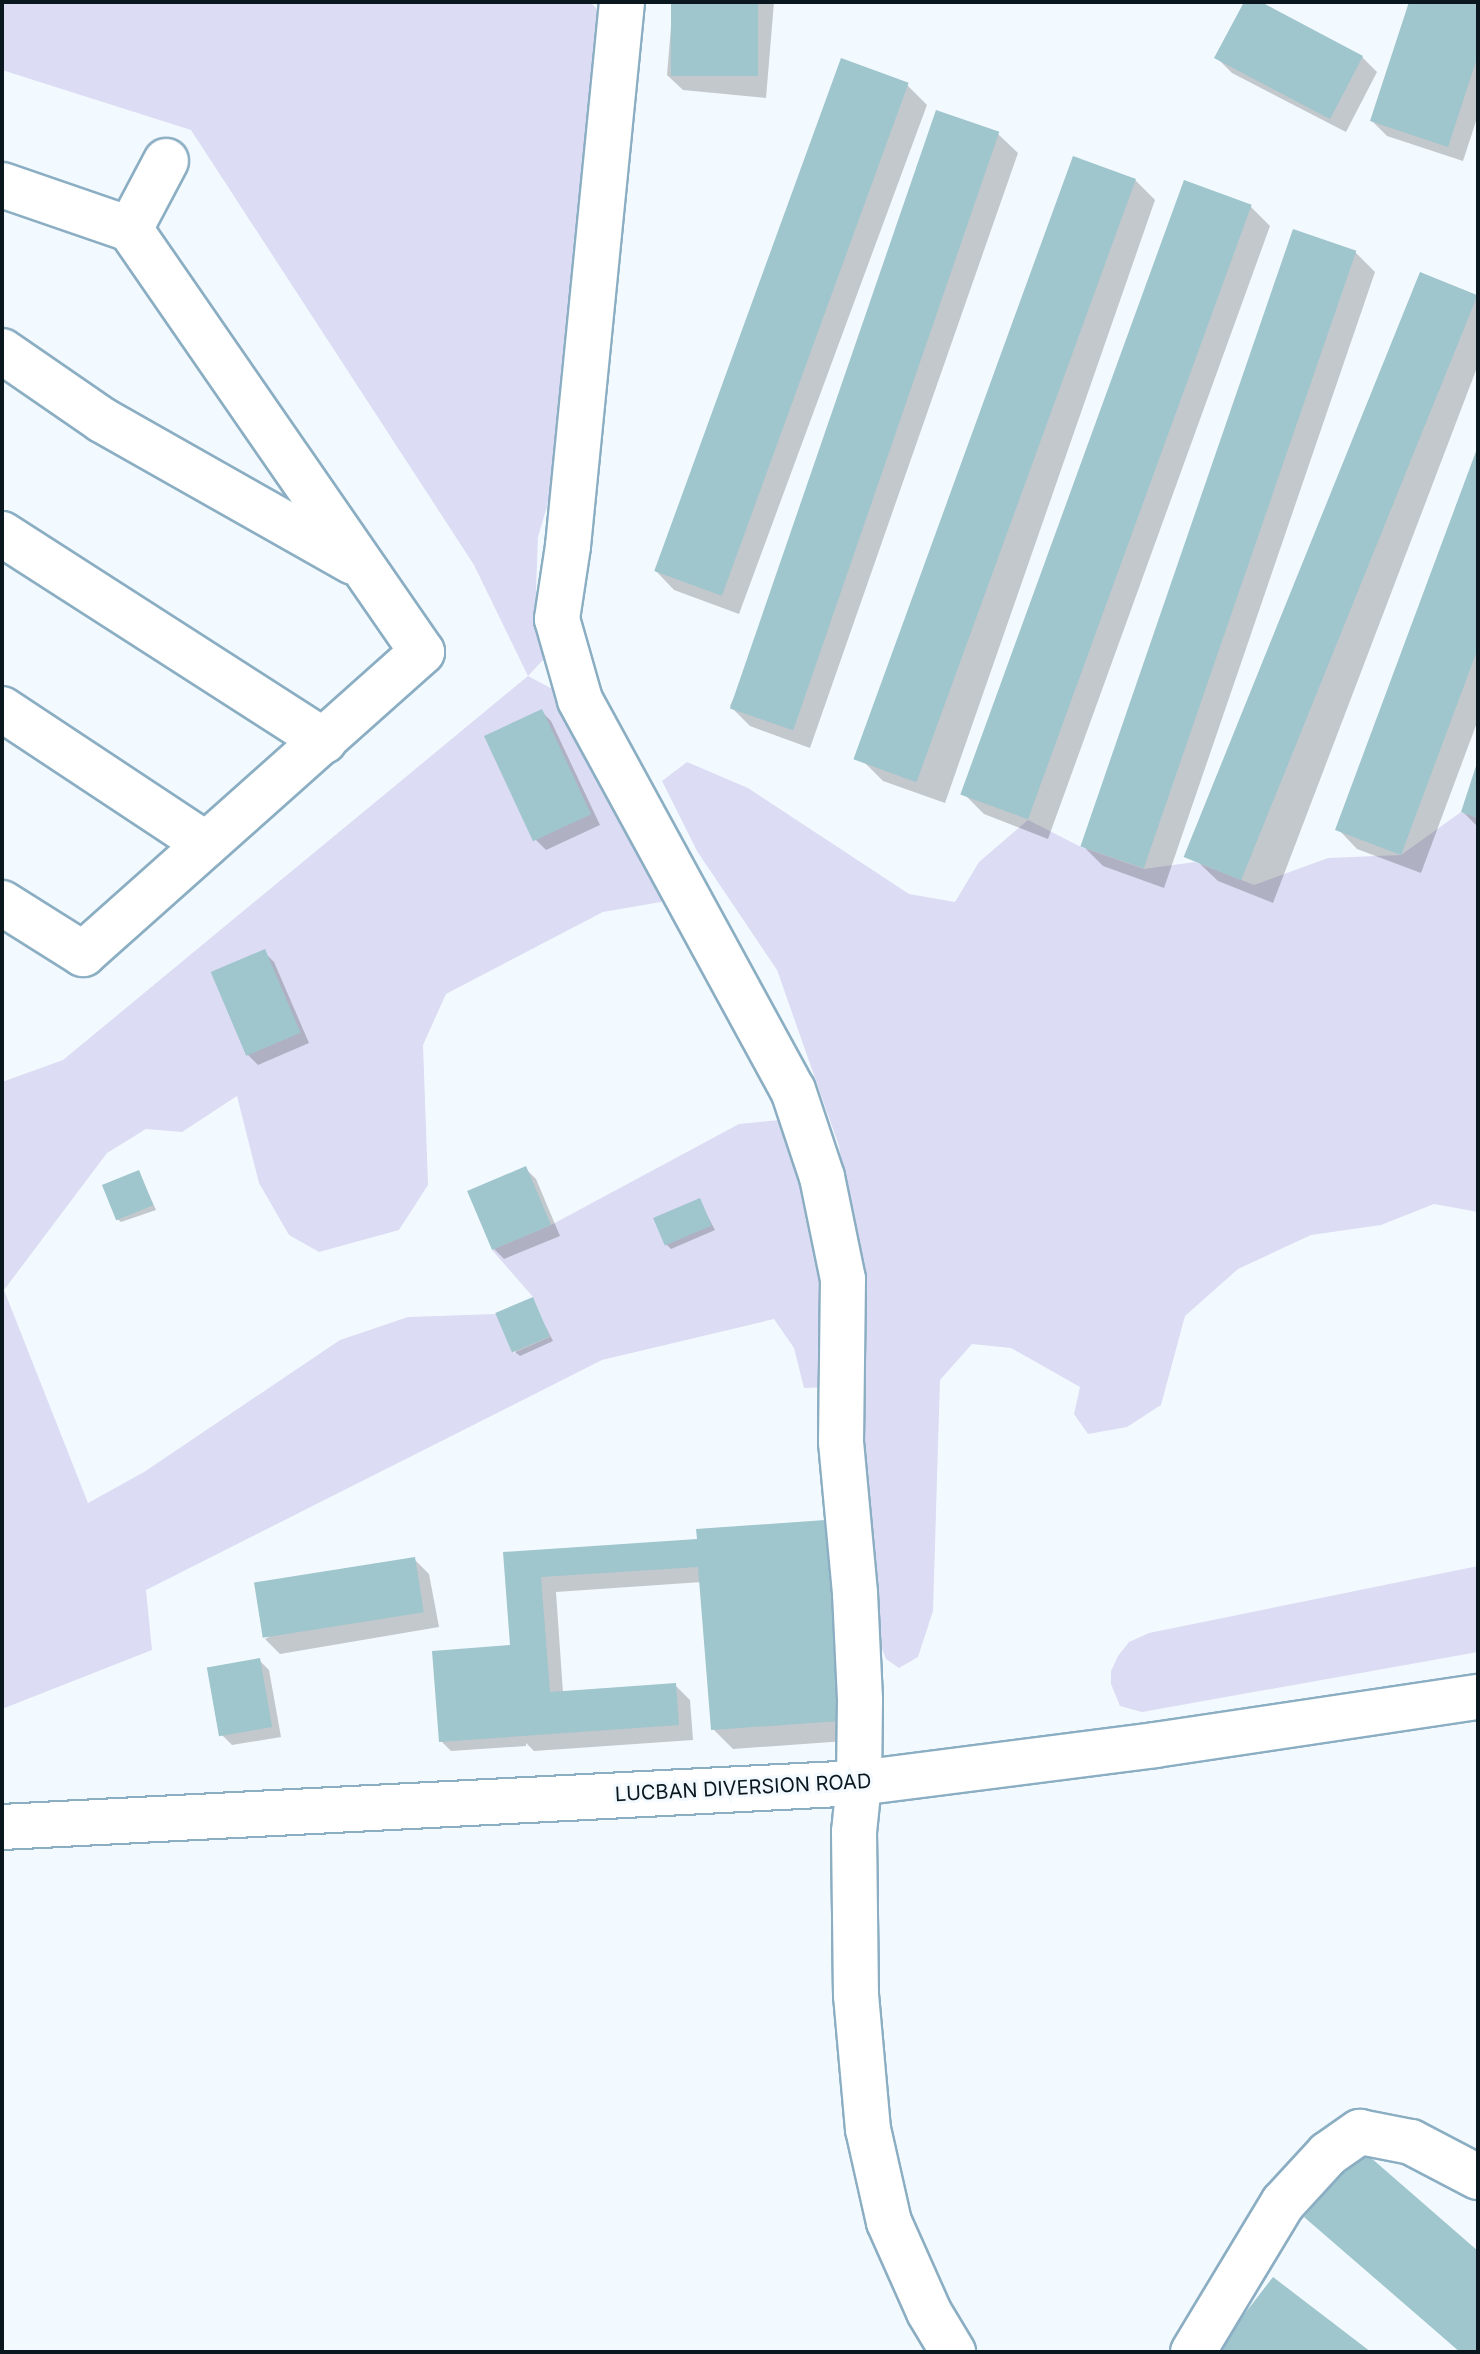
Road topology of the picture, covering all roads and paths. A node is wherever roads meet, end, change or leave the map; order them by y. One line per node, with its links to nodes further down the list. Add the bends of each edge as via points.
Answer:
1 (622, 2): 13 (street, via 557,619 580,700 793,1090 822,1177 843,1279 841,1442 855,1593)
2 (166, 161): 4 (street)
3 (2, 185): 4 (street)
4 (130, 229): 7 (street)
5 (2, 351): 7 (street, via 102,420)
6 (2, 534): 9 (street)
7 (362, 568): 9 (street, via 422,652)
8 (2, 709): 10 (street)
9 (324, 741): 10 (street)
10 (206, 844): 11 (street, via 83,954)
11 (2, 903)
12 (1478, 1697): 13 (street, LUCBAN DIVERSION ROAD)
13 (859, 1783): 14 (street, LUCBAN DIVERSION ROAD); 16 (street, via 854,1832 856,1995 868,2129 889,2222)
14 (2, 1827)
15 (1478, 2177): 17 (street, via 1411,2142 1360,2132 1328,2154 1283,2203)
16 (953, 2352)
17 (1193, 2352)

